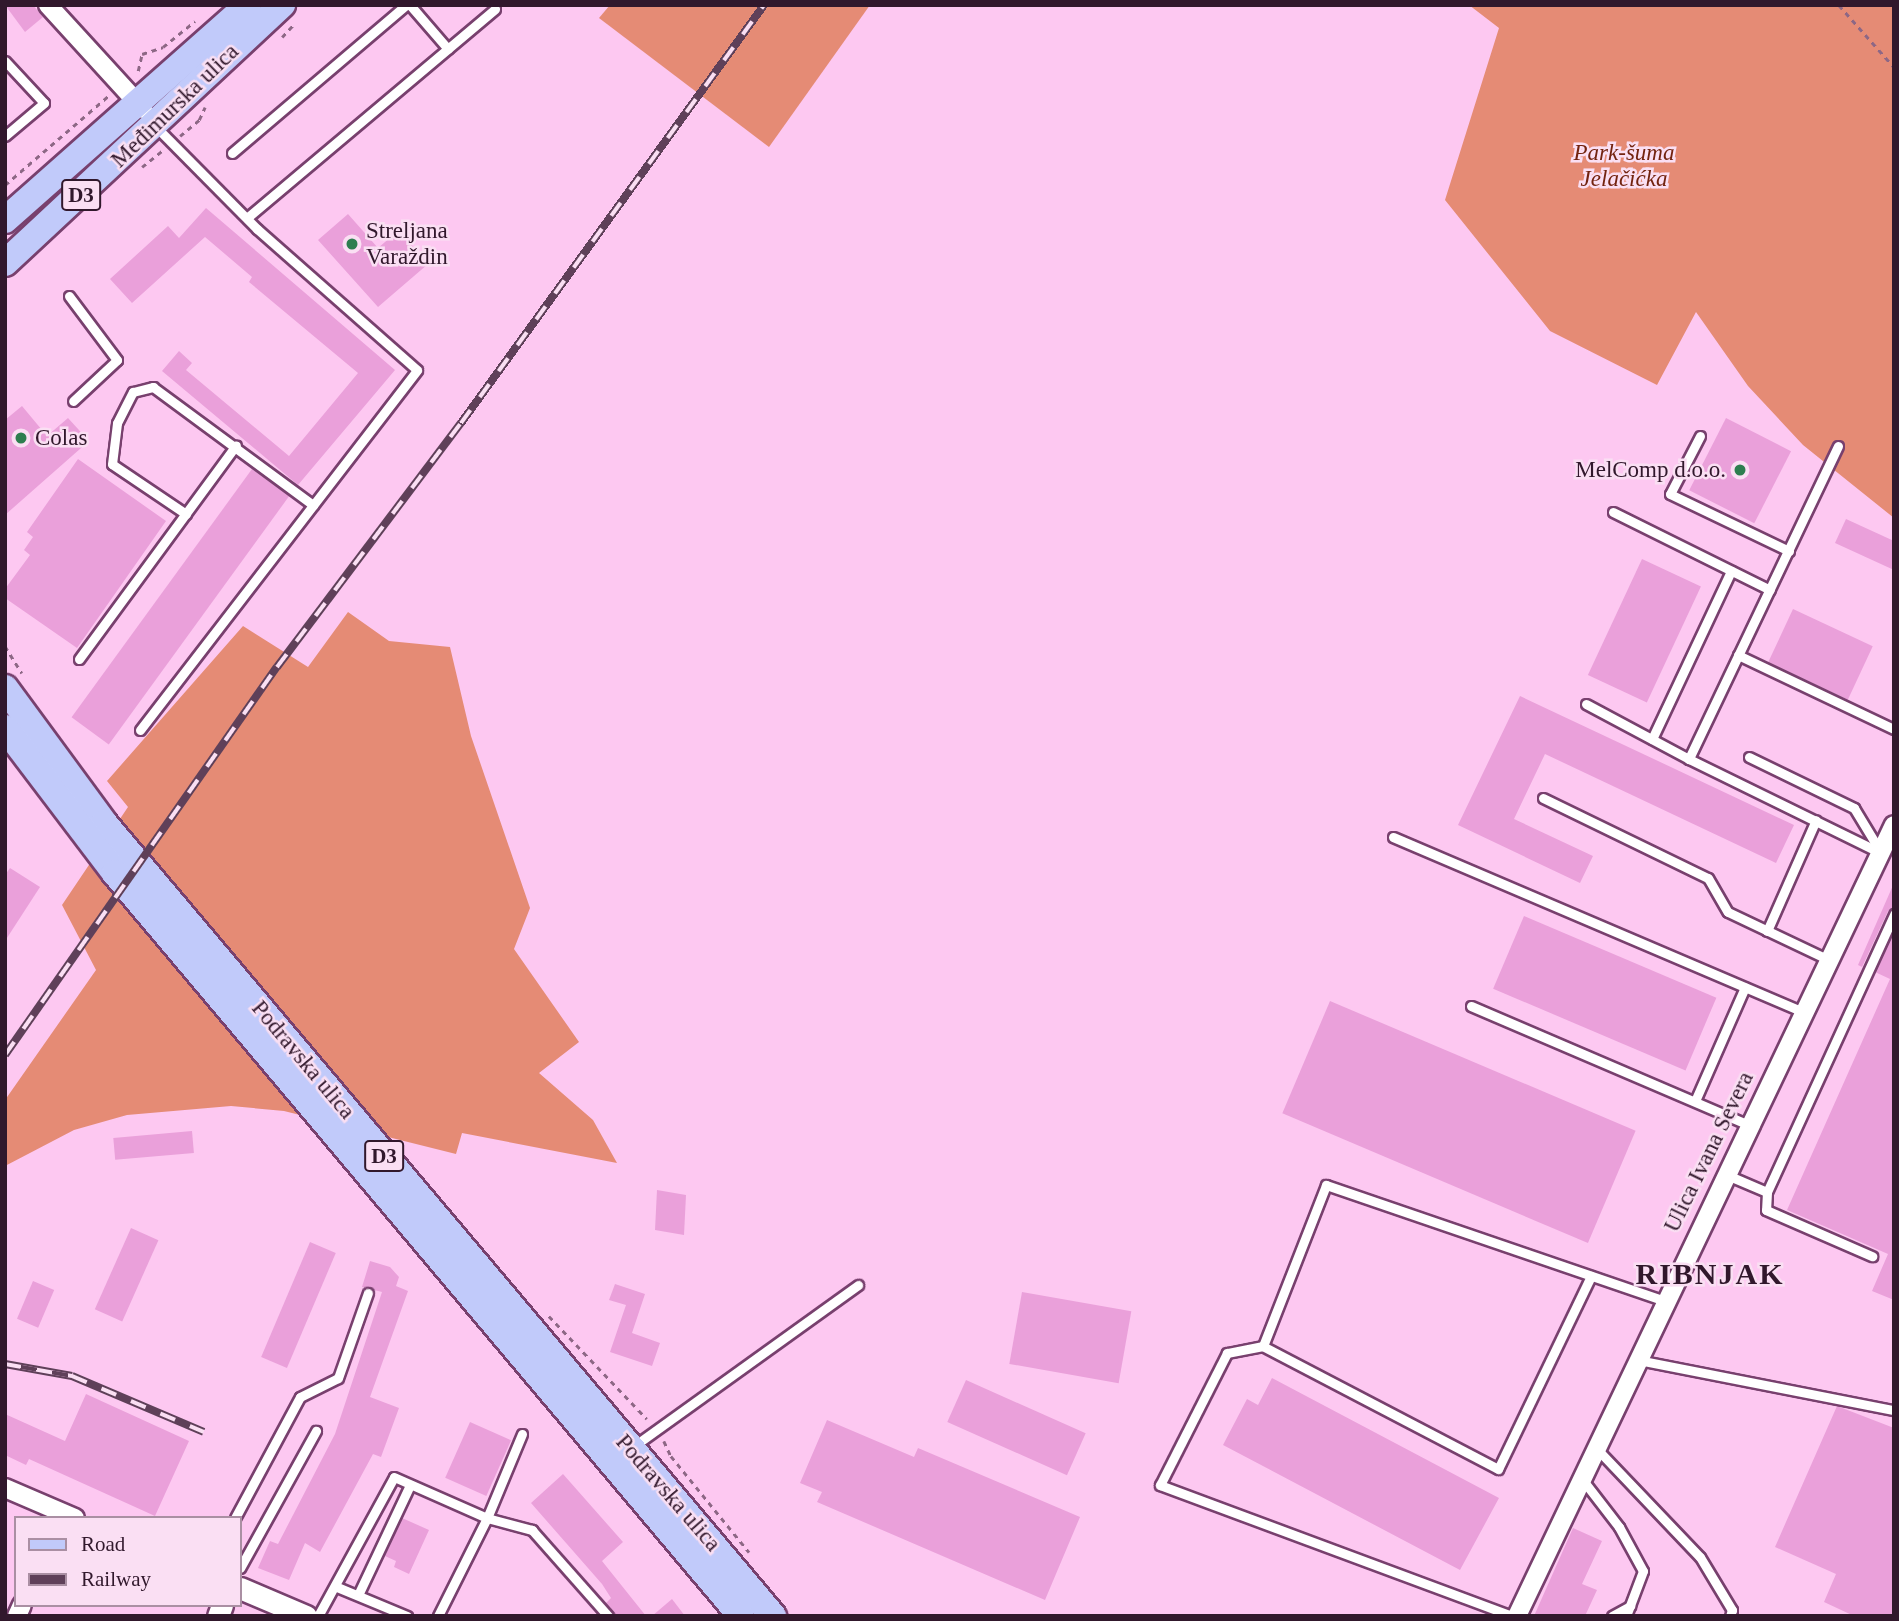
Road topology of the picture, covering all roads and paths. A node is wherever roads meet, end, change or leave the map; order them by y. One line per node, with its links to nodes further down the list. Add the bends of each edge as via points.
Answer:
1 (48, 5): 12 (street)
2 (248, 5): 12 (main road, Međimurska ulica / D3)
3 (282, 5): 14 (main road, Međimurska ulica / D3, via 205,74)
4 (408, 5): 8 (lane); 16 (lane)
5 (1839, 5): 10 (path)
6 (495, 9): 8 (lane)
7 (204, 14): 11 (path, via 163,47 142,54)
8 (448, 49): 18 (lane)
9 (5, 61): 15 (lane, via 44,103)
10 (1894, 67)
11 (138, 71)
12 (137, 102): 14 (street); 19 (main road, Međimurska ulica / D3)
13 (94, 107): 17 (path)
14 (156, 127): 18 (lane); 20 (main road, Međimurska ulica / D3)
15 (5, 136)
16 (232, 153)
17 (5, 186)
18 (248, 217): 26 (lane, via 417,369)
19 (5, 220)
20 (5, 262)
21 (69, 296): 22 (lane, via 117,360)
22 (73, 401)
23 (1700, 436): 29 (lane, via 1670,494)
24 (236, 446): 26 (lane); 28 (lane); 28 (lane, via 153,387 133,392 123,404 112,464)
25 (1839, 446): 29 (lane)
26 (313, 505): 38 (lane)
27 (1613, 512): 30 (lane)
28 (186, 514): 33 (lane)
29 (1789, 551): 31 (lane)
30 (1731, 571): 31 (lane); 39 (lane)
31 (1770, 590): 32 (lane)
32 (1738, 655): 37 (lane); 41 (lane)
33 (79, 659)
34 (5, 688): 68 (main road, Podravska ulica / D3, via 104,823)
35 (1586, 704): 39 (lane)
36 (5, 728): 85 (main road, Podravska ulica / D3, via 115,873)
37 (1894, 729)
38 (140, 730)
39 (1652, 739): 41 (lane)
40 (1749, 757): 46 (lane, via 1854,808)
41 (1689, 759): 43 (lane)
42 (1543, 798): 48 (lane, via 1708,878 1728,912)
43 (1816, 820): 46 (lane); 48 (lane)
44 (1894, 826): 46 (street, Ulica Ivana Severa)
45 (1393, 837): 50 (lane)
46 (1881, 853): 49 (street, Ulica Ivana Severa)
47 (1894, 914): 56 (lane)
48 (1767, 931): 49 (lane)
49 (1829, 960): 52 (street, Ulica Ivana Severa)
50 (1745, 987): 52 (lane); 53 (lane)
51 (1471, 1006): 53 (lane)
52 (1804, 1012): 54 (street, Ulica Ivana Severa)
53 (1695, 1101): 54 (lane)
54 (1749, 1125): 55 (street, Ulica Ivana Severa)
55 (1725, 1175): 56 (lane); 61 (street, Ulica Ivana Severa)
56 (1767, 1192): 57 (lane, via 1766,1210)
57 (1872, 1256)
58 (1591, 1276): 61 (lane); 62 (lane, via 1326,1185); 62 (lane, via 1498,1469)
59 (858, 1285): 68 (lane)
60 (368, 1293): 73 (lane, via 338,1378 300,1397)
61 (1664, 1301): 63 (street, Ulica Ivana Severa)
62 (1263, 1346): 87 (lane, via 1227,1353 1160,1485)
63 (1636, 1360): 64 (lane); 67 (street, Ulica Ivana Severa)
64 (1894, 1410)
65 (316, 1431): 75 (lane)
66 (522, 1434): 74 (lane)
67 (1595, 1448): 69 (street, Ulica Ivana Severa); 89 (lane, via 1700,1557 1732,1610)
68 (630, 1449): 86 (main road, Podravska ulica / D3)
69 (1581, 1478): 79 (lane, via 1619,1527 1643,1572); 87 (street, Ulica Ivana Severa)
70 (410, 1485): 74 (lane); 76 (lane, via 394,1477); 78 (lane)
71 (5, 1488): 72 (street)
72 (67, 1516)
73 (236, 1516)
74 (487, 1518): 83 (lane); 84 (lane, via 532,1530)
75 (242, 1564)
76 (337, 1587): 78 (lane); 81 (lane)
77 (242, 1589): 80 (street)
78 (358, 1595): 82 (lane)
79 (1628, 1611): 88 (lane)
80 (306, 1616)
81 (318, 1616)
82 (407, 1616)
83 (438, 1616)
84 (608, 1616)
85 (741, 1616)
86 (773, 1616)
87 (1515, 1616)
88 (1612, 1616)
89 (1730, 1616)

